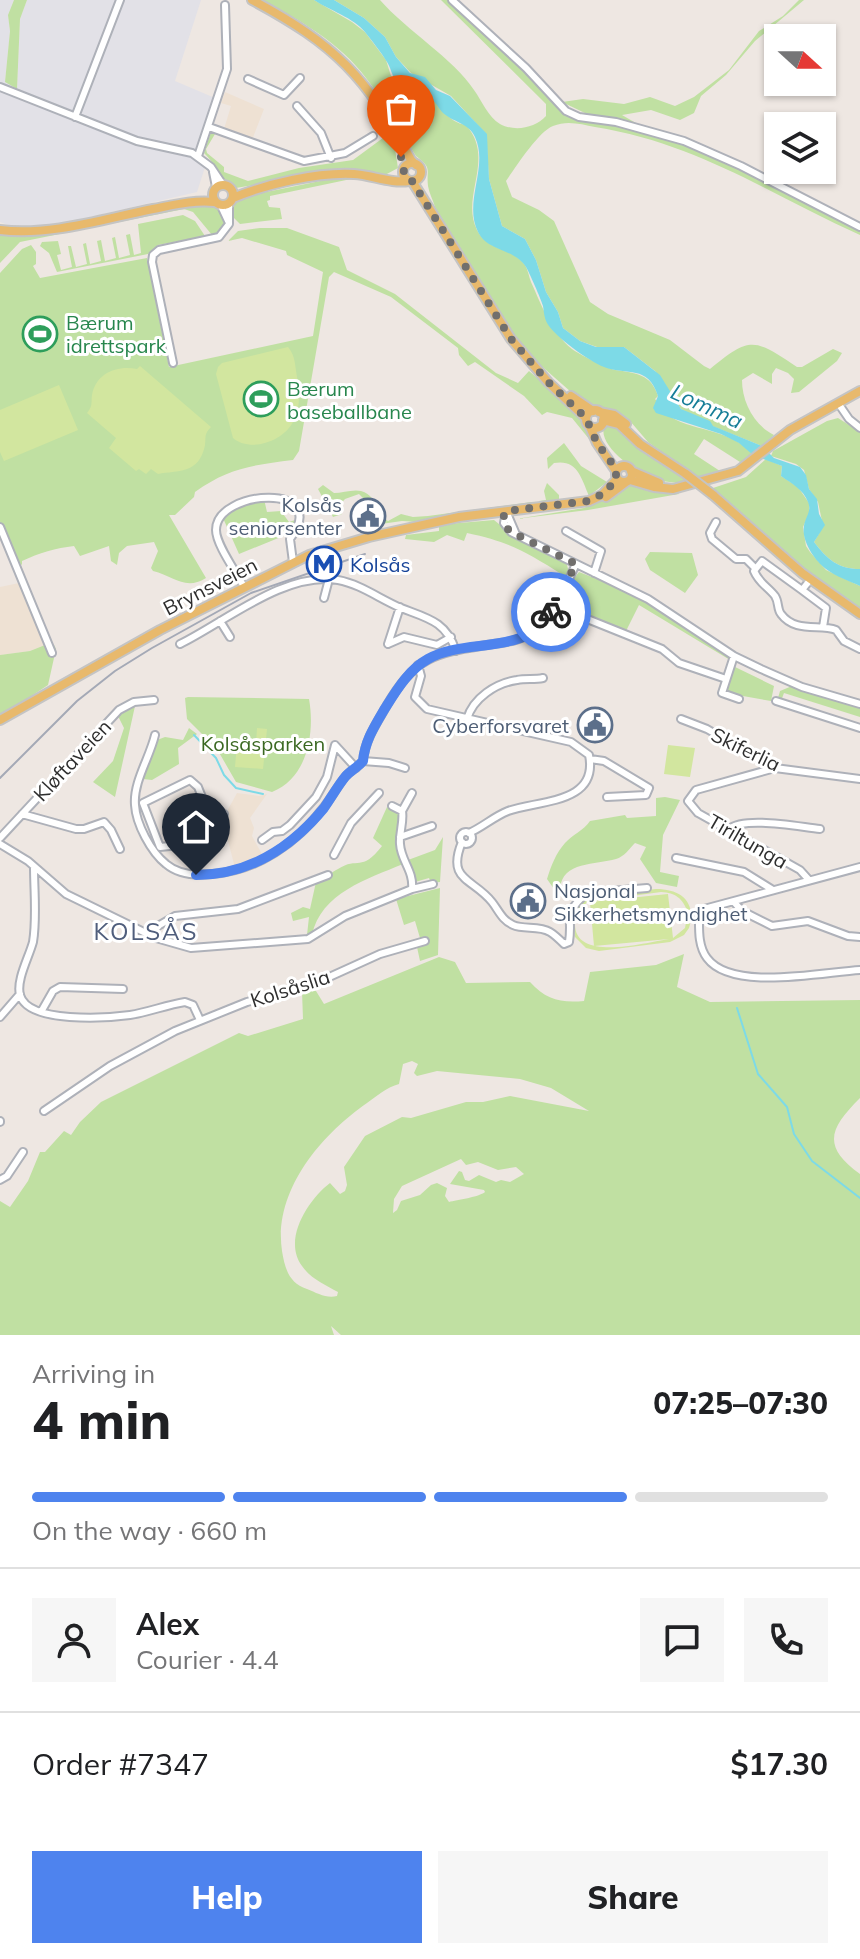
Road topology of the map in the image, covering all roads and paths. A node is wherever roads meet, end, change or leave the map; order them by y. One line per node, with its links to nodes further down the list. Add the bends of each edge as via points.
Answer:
1 (120, 0): 9 (street)
2 (252, 0): 11 (main road, via 336,54 373,95)
3 (452, 0): 22 (street, via 566,111 684,141)
4 (225, 5): 10 (street, via 227,69)
5 (300, 78): 6 (street, via 284,95)
6 (248, 79)
7 (0, 87): 9 (street)
8 (297, 106): 14 (street, via 321,133)
9 (75, 117): 13 (street, via 137,141)
10 (209, 127): 13 (street); 14 (street, via 298,161)
11 (395, 132): 15 (main road); 16 (main road)
12 (373, 136): 14 (street)
13 (198, 156): 20 (street, via 212,169)
14 (331, 158)
15 (416, 165): 16 (main road); 17 (main road)
16 (404, 170): 18 (main road); 19 (main road)
17 (420, 175): 19 (main road); 21 (main road)
18 (379, 178): 19 (main road); 20 (main road, via 334,174)
19 (410, 181): 21 (main road)
20 (222, 195): 23 (main road, via 61,228); 24 (street, via 229,222 219,237 153,255)
21 (431, 213): 27 (main road, via 503,329 548,379)
22 (860, 227)
23 (0, 230)
24 (173, 363)
25 (860, 393): 26 (main road)
26 (839, 405): 28 (street); 29 (main road, via 729,474 664,489)
27 (595, 419): 29 (main road, via 597,443); 39 (main road, bridge, via 619,424 686,474)
28 (860, 428)
29 (624, 475): 30 (main road, Brynsveien, via 589,501)
30 (506, 514): 34 (main road, Brynsveien, via 369,537); 35 (street, via 507,528)
31 (716, 522): 36 (street, via 712,539)
32 (0, 527): 53 (street)
33 (566, 531): 37 (street, via 601,551)
34 (293, 562): 40 (main road, Brynsveien); 40 (street, via 290,539 300,521 295,508 270,496 238,505 221,517 216,530)
35 (576, 564): 37 (street); 43 (street)
36 (755, 568): 41 (street, via 762,561); 47 (street, via 777,598 779,613 809,628)
37 (594, 573): 54 (street, via 655,603)
38 (329, 579): 42 (street); 44 (street); 46 (street, via 286,588)
39 (810, 580): 41 (street); 45 (main road)
40 (244, 587): 64 (main road, Brynsveien)
41 (802, 590): 47 (street, via 826,608)
42 (324, 598)
43 (555, 606): 52 (street, via 542,625 521,639); 57 (street)
44 (400, 607): 49 (street, via 444,627); 49 (street, via 388,644 404,637 439,645)
45 (860, 614)
46 (220, 621): 48 (street); 50 (street)
47 (823, 627): 51 (street, via 836,630)
48 (230, 637)
49 (451, 637): 52 (street)
50 (180, 644)
51 (860, 649)
52 (456, 651): 55 (street)
53 (52, 653)
54 (734, 656): 57 (street); 61 (street, via 787,681)
55 (418, 665): 62 (street, via 417,702); 68 (street, via 370,735)
56 (543, 678): 62 (street, via 497,686 482,696)
57 (726, 679): 58 (street, via 723,694)
58 (739, 699)
59 (154, 700): 80 (street, Kløftaveien, via 119,710)
60 (776, 701): 65 (street)
61 (860, 704)
62 (467, 719): 67 (street, via 571,742)
63 (681, 719): 71 (street, Skiferlia)
64 (0, 720)
65 (860, 728)
66 (155, 735): 77 (street)
67 (590, 759): 75 (street, via 604,761 649,788 646,795); 96 (street, via 589,776 578,791 504,813 461,835 456,862 462,876 492,901 504,920 547,930 564,944 570,938 570,912 587,893)
68 (363, 761): 69 (street); 70 (street)
69 (356, 768): 77 (street, via 287,843 257,863 226,873 191,875 172,868 151,844); 85 (street, via 335,745 316,797 290,825)
70 (405, 768)
71 (775, 768): 72 (street, Skiferlia); 82 (street, Tiriltunga, via 689,796 693,809)
72 (860, 779)
73 (379, 793): 88 (street, via 351,823)
74 (412, 793): 79 (street)
75 (607, 797)
76 (143, 803): 76 (street, via 164,848 208,842 224,821 224,814 204,802 190,780); 77 (street)
77 (135, 806)
78 (392, 806): 79 (street)
79 (402, 811): 84 (street)
80 (22, 814): 86 (street, Kløftaveien); 87 (street, via 76,829 104,822)
81 (432, 826): 84 (street)
82 (729, 829): 83 (street, via 738,823); 94 (street, Tiriltunga)
83 (820, 829)
84 (400, 837): 97 (street)
85 (262, 840)
86 (0, 841): 90 (street)
87 (120, 849)
88 (334, 855)
89 (676, 858): 98 (street, via 734,868)
90 (34, 867): 100 (street, via 66,894); 105 (street, via 34,933)
91 (857, 868): 93 (street); 94 (street)
92 (328, 875): 100 (street, via 238,909 175,916)
93 (860, 876)
94 (809, 880): 98 (street)
95 (433, 884): 97 (street)
96 (647, 888)
97 (412, 889): 100 (street, via 300,941 191,948)
98 (773, 890): 99 (street)
99 (734, 902): 101 (street, via 772,926 808,921); 103 (street, via 699,915 699,939 711,963 726,971 773,978)
100 (146, 933)
101 (860, 937)
102 (425, 941): 108 (street, Kolsåslia)
103 (860, 970)
104 (123, 989): 106 (street, via 60,987)
105 (20, 994): 106 (street); 107 (street)
106 (41, 1012): 108 (street, via 115,1016 185,1002 193,1005)
107 (0, 1017)
108 (200, 1020): 109 (street, Kolsåslia, via 135,1051)
109 (44, 1111)
110 (23, 1152): 111 (street)
111 (0, 1180)

